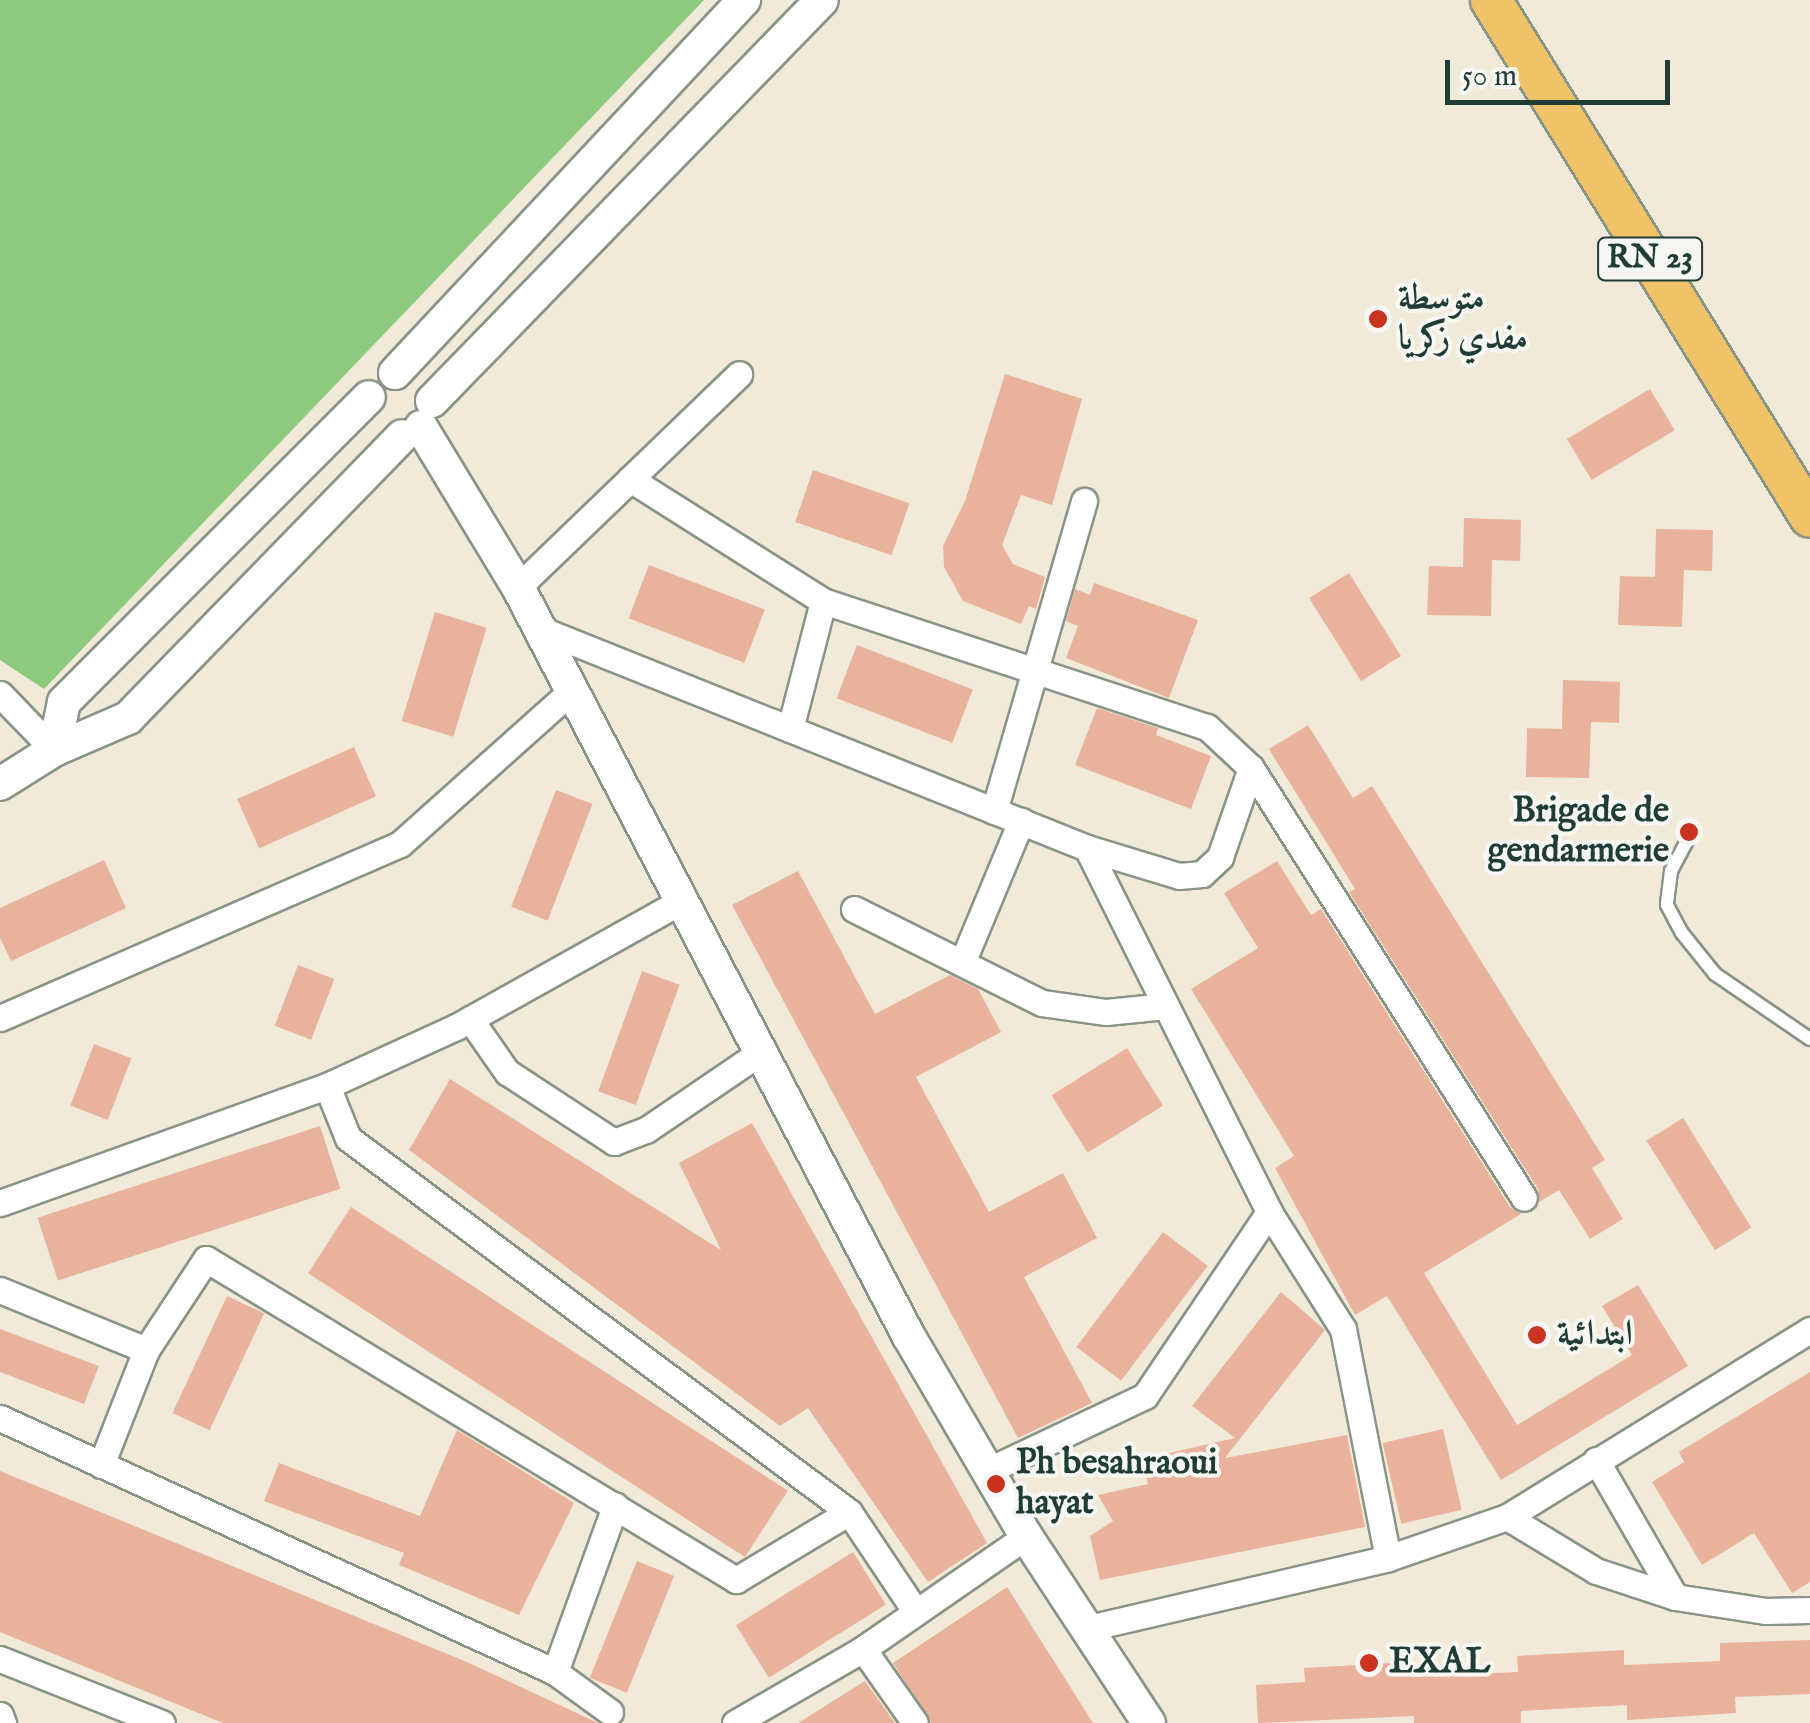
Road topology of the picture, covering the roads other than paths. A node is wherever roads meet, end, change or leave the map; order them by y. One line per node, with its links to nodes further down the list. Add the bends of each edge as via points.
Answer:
1 (744, 0): 4 (street)
2 (822, 0): 7 (street)
3 (1491, 0): 10 (main road, RN 23)
4 (394, 373): 6 (street, via 378,381); 7 (street, via 423,382)
5 (739, 374): 8 (street)
6 (369, 397): 7 (street, via 376,424); 18 (street, via 64,702)
7 (418, 421): 11 (street); 18 (street, via 128,718)
8 (630, 479): 11 (street); 12 (street)
9 (1084, 500): 14 (street)
10 (1810, 517)
11 (518, 587): 13 (street)
12 (824, 601): 14 (street); 17 (street)
13 (535, 627): 15 (street); 17 (street)
14 (1035, 672): 19 (street, via 1207,727); 21 (street)
15 (570, 692): 25 (street); 29 (street, via 400,844)
16 (0, 694): 18 (street)
17 (790, 729): 21 (street)
18 (54, 750): 20 (street)
19 (1251, 768): 24 (street, via 1231,838 1202,874 1180,876); 34 (street)
20 (0, 784)
21 (994, 811): 22 (street)
22 (1020, 822): 24 (street); 27 (street)
23 (1688, 839): 31 (lane, via 1671,871 1667,905 1682,934 1715,974)
24 (1087, 848): 28 (street)
25 (681, 901): 30 (street); 32 (street)
26 (854, 909): 27 (street)
27 (962, 963): 28 (street, via 1042,1003 1072,1010)
28 (1166, 1006): 36 (street)
29 (0, 1018)
30 (470, 1019): 32 (street, via 507,1072 614,1142 646,1130); 33 (street)
31 (1810, 1039)
32 (758, 1054): 43 (street)
33 (327, 1086): 35 (street); 45 (street, via 348,1138)
34 (1524, 1198)
35 (0, 1202)
36 (1269, 1212): 43 (street, via 1145,1396); 48 (street, via 1343,1330)
37 (0, 1290): 39 (street)
38 (1810, 1330): 41 (street)
39 (146, 1350): 42 (street); 44 (street, via 196,1265 213,1260)
40 (0, 1418): 42 (street)
41 (1596, 1460): 46 (street); 49 (street)
42 (101, 1464): 55 (street)
43 (987, 1471): 47 (street)
44 (615, 1506): 45 (street, via 736,1580); 55 (street)
45 (849, 1512): 51 (street)
46 (1506, 1518): 48 (street); 49 (street, via 1596,1571)
47 (1026, 1536): 51 (street); 52 (street)
48 (1388, 1558): 52 (street)
49 (1675, 1597): 50 (street, via 1765,1611)
50 (1810, 1610)
51 (916, 1612): 53 (street)
52 (1084, 1629): 62 (street)
53 (863, 1649): 60 (street); 61 (street)
54 (0, 1658): 59 (street)
55 (556, 1672): 56 (street)
56 (610, 1712)
57 (0, 1715): 58 (street)
58 (3, 1723)
59 (162, 1723)
60 (736, 1723)
61 (916, 1723)
62 (1150, 1723)

